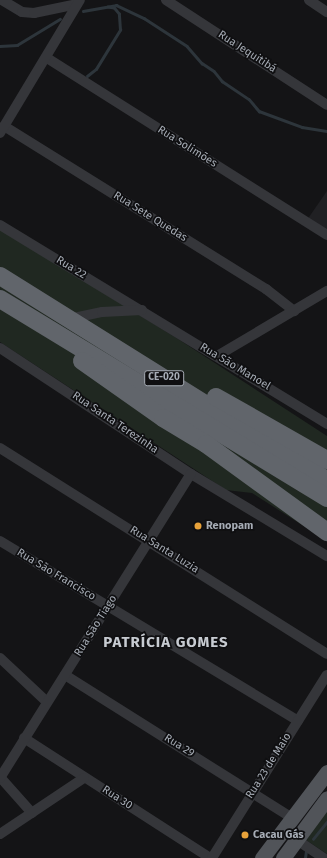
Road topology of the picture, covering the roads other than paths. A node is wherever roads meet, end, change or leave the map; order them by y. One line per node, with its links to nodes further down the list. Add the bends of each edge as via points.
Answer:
1 (2, 0): 4 (street, via 22,12 34,14)
2 (166, 0): 7 (street, Rua Jequitibá)
3 (309, 0): 5 (street)
4 (78, 2): 6 (street)
5 (327, 12)
6 (47, 58): 8 (street); 10 (street, Rua Solimões)
7 (327, 104)
8 (2, 129): 15 (street, Rua Sete Quedas, via 266,289)
9 (0, 225): 14 (street, Rua 22)
10 (327, 235)
11 (0, 276): 17 (highway, CE-020)
12 (327, 291): 15 (street)
13 (0, 299): 16 (highway, CE-020)
14 (142, 310): 17 (street, via 102,312); 20 (street, Rua São Manoel)
15 (294, 311): 20 (street)
16 (26, 315): 26 (highway, CE-020); 27 (highway, via 89,367 206,444)
17 (69, 319): 18 (highway, CE-020)
18 (104, 341): 23 (highway, via 162,366); 25 (highway, CE-020)
19 (0, 348): 24 (street, Rua Santa Terezinha)
20 (217, 356): 21 (street, Rua São Manoel)
21 (327, 424)
22 (0, 448): 29 (street, Rua Santa Luzia)
23 (327, 460)
24 (191, 474): 29 (street, Rua São Tiago); 30 (street, Rua Santa Terezinha)
25 (327, 480)
26 (327, 498)
27 (327, 532)
28 (0, 541): 31 (street, Rua São Francisco)
29 (149, 541): 31 (street, Rua São Tiago); 32 (street, Rua Santa Luzia)
30 (327, 556)
31 (108, 607): 34 (street, Rua São Tiago); 37 (street, Rua São Francisco)
32 (327, 654)
33 (0, 658): 36 (street)
34 (65, 675): 36 (street, Rua São Tiago); 42 (street, Rua 29)
35 (327, 675): 37 (street, Rua 23 de Maio)
36 (47, 702): 38 (street, Rua São Tiago)
37 (298, 721): 42 (street, Rua 23 de Maio)
38 (24, 738): 40 (street, Rua São Tiago); 41 (street, Rua 30)
39 (327, 772): 45 (main road)
40 (0, 777): 44 (street)
41 (84, 778): 44 (street); 48 (street, Rua 30)
42 (253, 792): 45 (street, Rua 29); 48 (street, Rua 23 de Maio)
43 (327, 798): 47 (main road)
44 (32, 813): 46 (street)
45 (292, 818): 49 (main road)
46 (0, 834)
47 (297, 840): 50 (main road); 51 (street)
48 (211, 858)
49 (262, 858)
50 (283, 858)
51 (324, 858)

